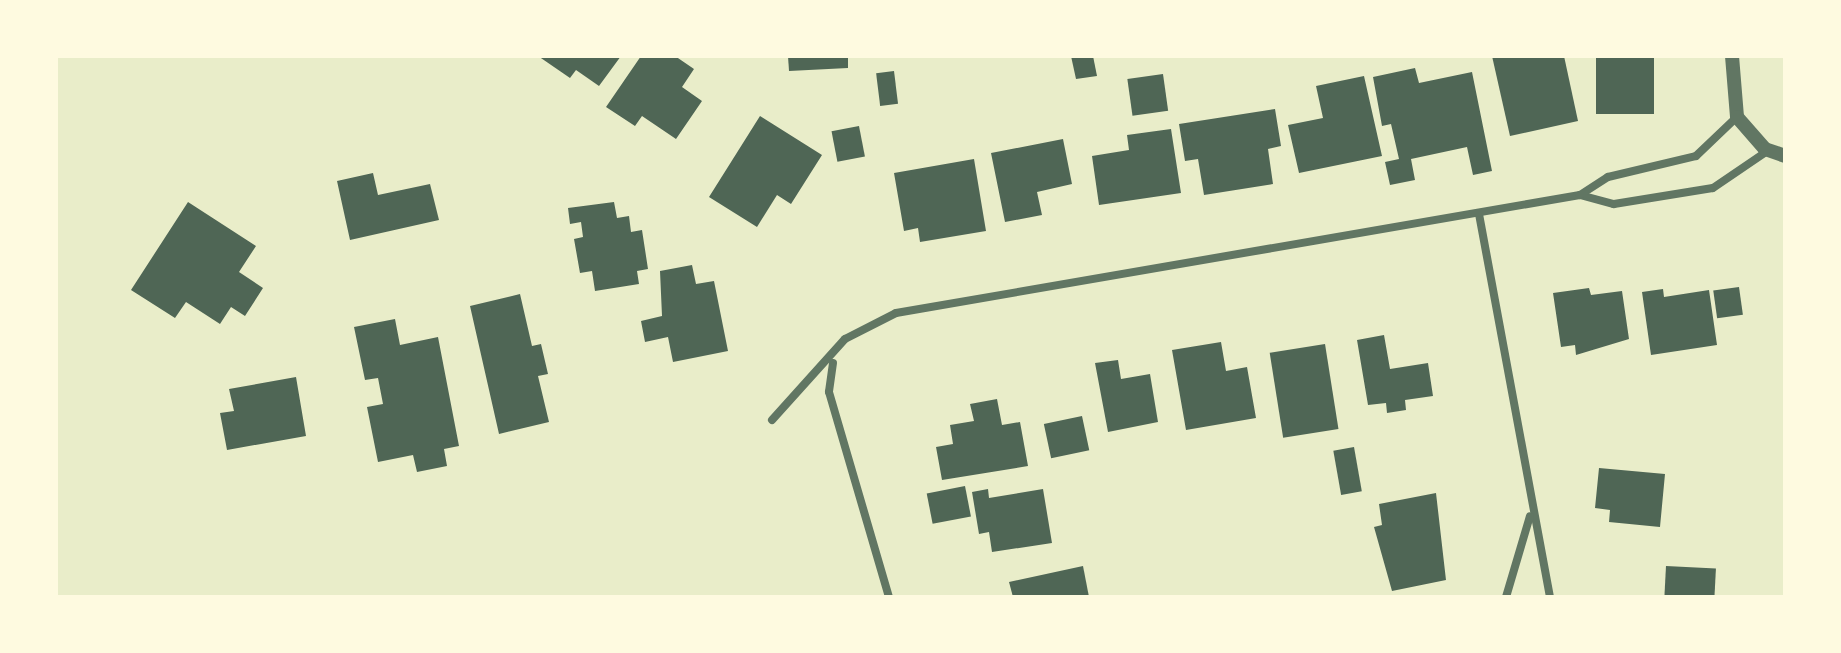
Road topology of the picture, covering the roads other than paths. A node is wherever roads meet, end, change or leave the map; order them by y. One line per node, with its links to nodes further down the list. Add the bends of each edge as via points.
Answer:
1 (1732, 56): 2 (street)
2 (1737, 117): 3 (street); 5 (street, via 1696,156 1608,177)
3 (1769, 150): 4 (street); 5 (street, via 1713,188 1614,204)
4 (1785, 156)
5 (1580, 195): 6 (street)
6 (1479, 214): 7 (street, via 896,313 845,339); 9 (street)
7 (833, 361): 8 (street); 10 (street, via 829,392)
8 (772, 420)
9 (1531, 511): 11 (street); 12 (street)
10 (889, 597)
11 (1506, 597)
12 (1550, 597)

